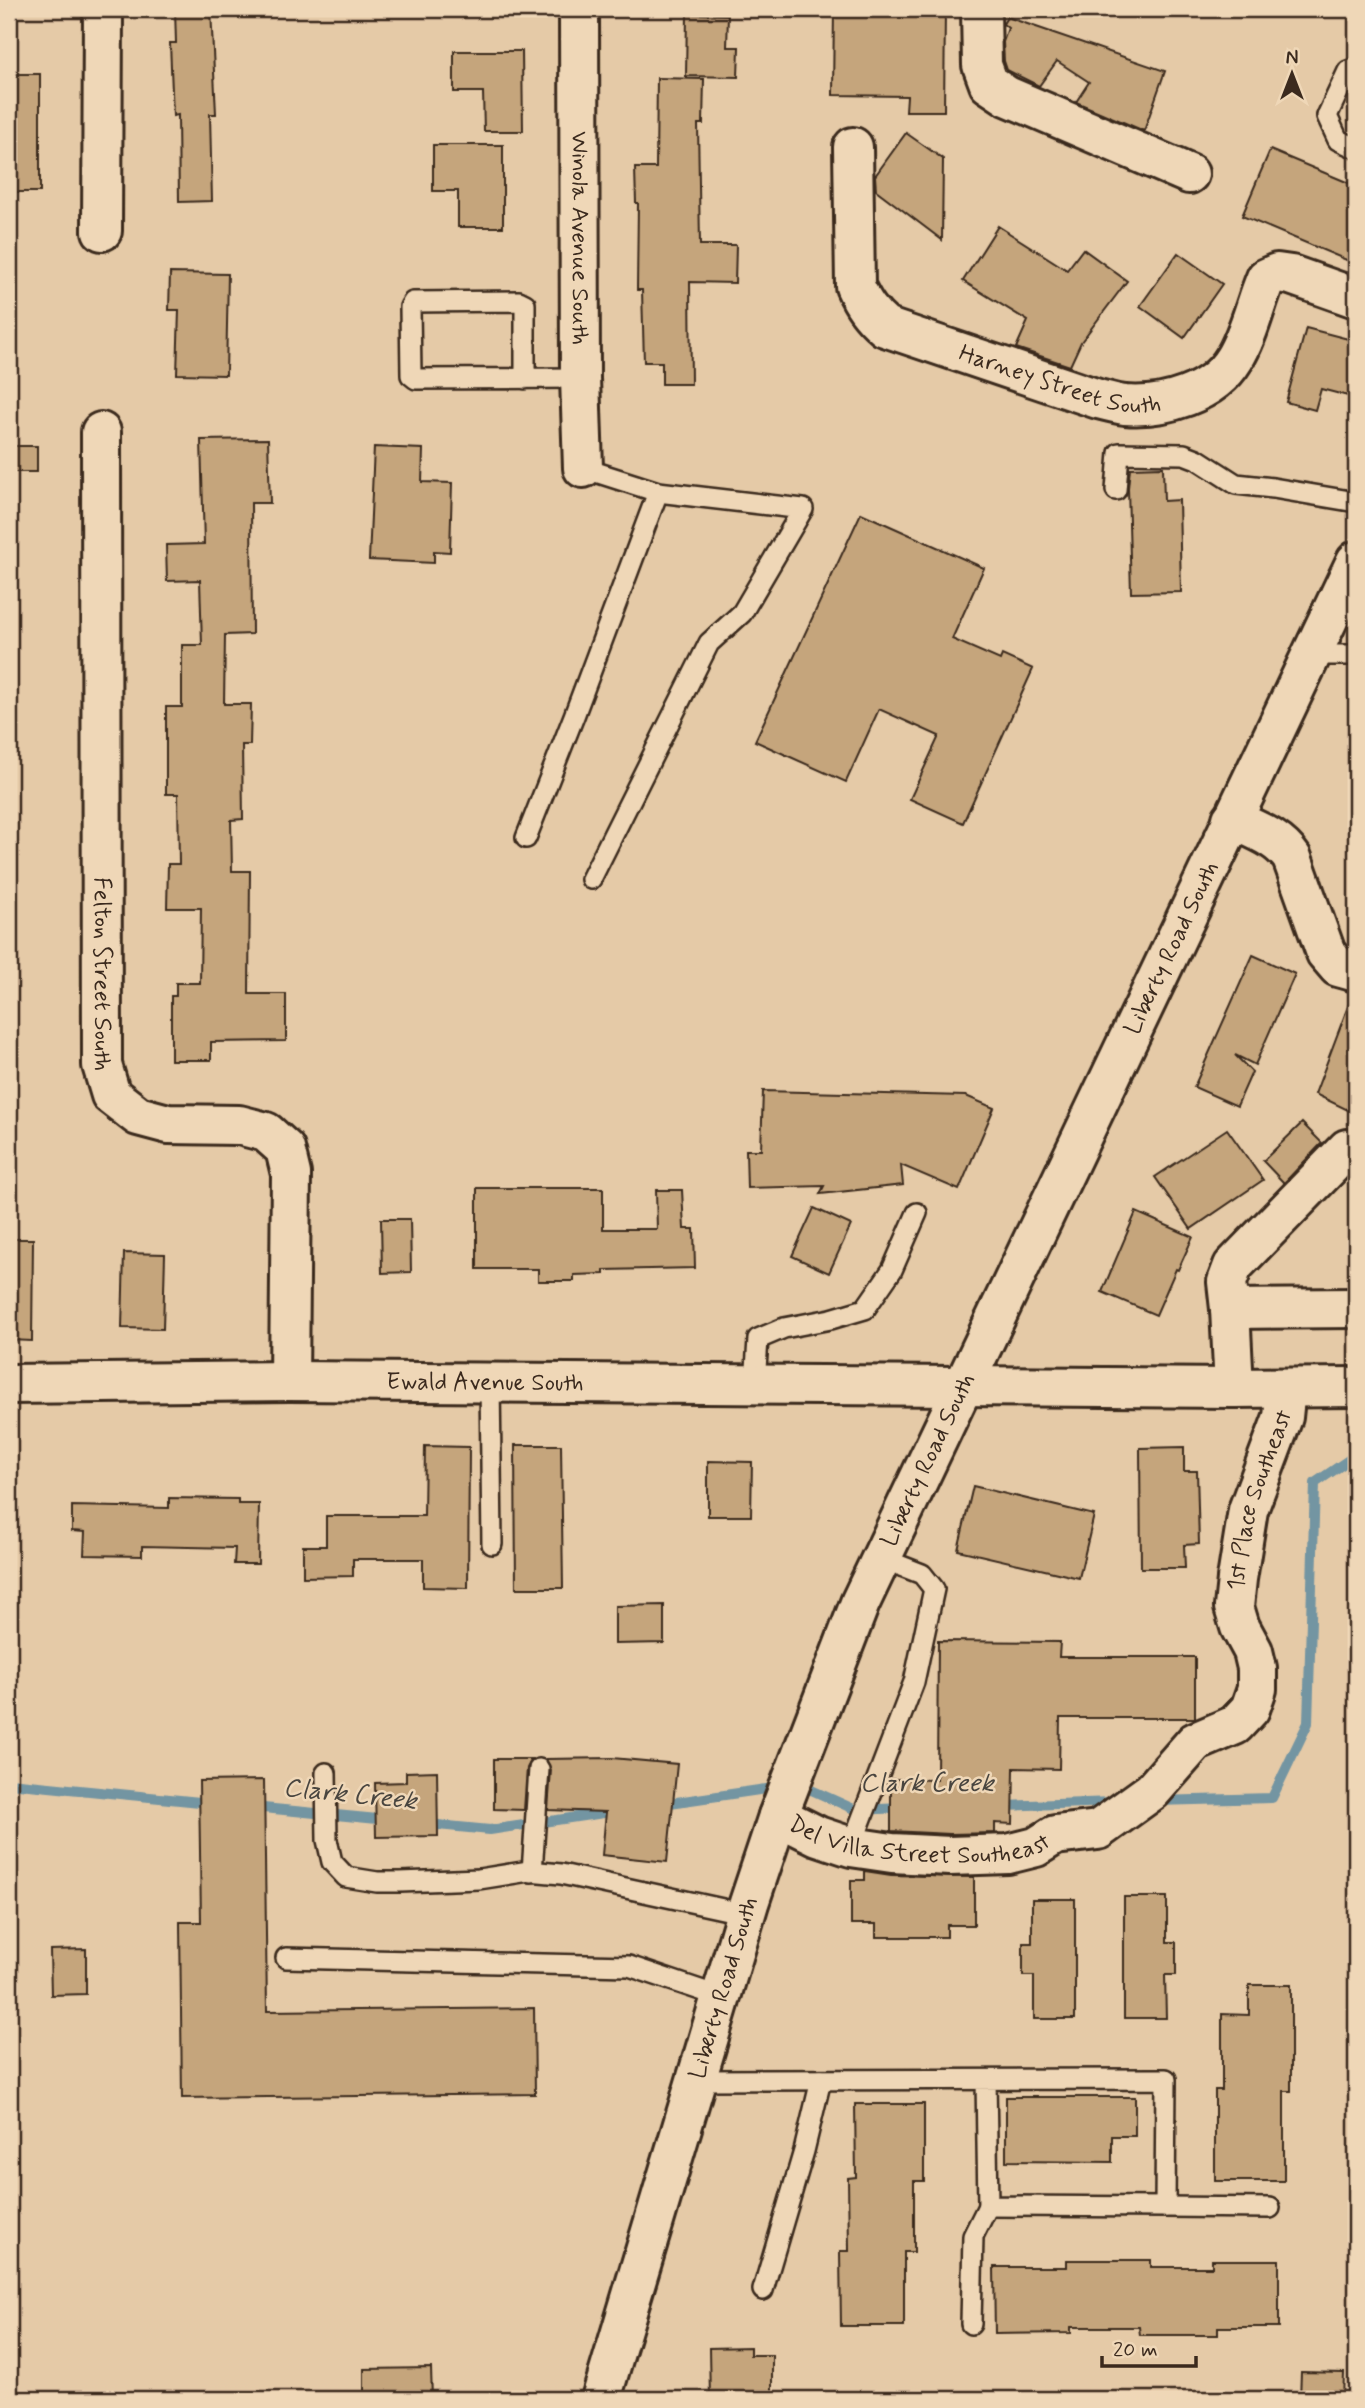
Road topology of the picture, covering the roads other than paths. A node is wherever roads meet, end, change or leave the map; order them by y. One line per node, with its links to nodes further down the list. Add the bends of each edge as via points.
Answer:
1 (103, 9): 8 (street)
2 (579, 9): 10 (street, Winola Avenue South)
3 (981, 9): 7 (street, via 982,65 989,84 1007,96)
4 (1356, 68): 6 (lane, via 1348,71 1328,116 1338,140)
5 (853, 147): 9 (street, Harney Street South, via 855,286 877,320 885,327 1098,399 1126,405 1158,403 1204,388 1234,359 1266,278 1291,275)
6 (1356, 148)
7 (1189, 174)
8 (102, 231)
9 (1356, 298)
10 (580, 378): 11 (lane); 13 (street, Winola Avenue South)
11 (525, 379): 11 (lane, via 416,379 411,375 413,302 525,304)
12 (101, 432): 28 (street, Felton Street South, via 102,1065 111,1095 138,1116 168,1124 239,1125 266,1132 285,1149 291,1174)
13 (583, 468): 15 (lane)
14 (1116, 489): 16 (lane, via 1119,453 1184,454 1236,484)
15 (658, 492): 21 (lane); 22 (lane, via 803,509 742,613 709,643)
16 (1356, 502)
17 (1356, 561): 18 (street, Liberty Road South)
18 (1311, 655): 19 (lane); 20 (street, Liberty Road South)
19 (1356, 655)
20 (1232, 819): 23 (street, via 1285,848 1326,953 1338,967); 32 (street, Liberty Road South)
21 (526, 838)
22 (591, 879)
23 (1356, 972)
24 (1348, 1149): 27 (street, via 1233,1266 1227,1282)
25 (916, 1213): 31 (lane, via 892,1270 865,1309 784,1328 758,1339)
26 (1356, 1308): 27 (street)
27 (1230, 1309): 34 (street)
28 (289, 1381): 29 (street, Ewald Avenue South); 30 (street, Ewald Avenue South)
29 (490, 1382): 31 (street, Ewald Avenue South); 36 (lane)
30 (9, 1384)
31 (755, 1384): 32 (street, Ewald Avenue South)
32 (962, 1385): 34 (street, Ewald Avenue South); 37 (street, Liberty Road South)
33 (1356, 1387): 35 (street, Ewald Avenue South)
34 (1234, 1388): 35 (street, Ewald Avenue South)
35 (1286, 1388): 38 (street, 1st Place Southeast, via 1283,1417 1248,1510 1234,1607 1258,1668 1258,1689 1250,1710 1235,1725)
36 (492, 1544)
37 (881, 1558): 41 (street, Liberty Road South, via 825,1688); 42 (lane, via 922,1574 934,1589 914,1682)
38 (1195, 1742): 42 (street, Del Villa Street Southeast, via 1152,1790 1098,1830 1055,1835 1036,1847 1008,1854 950,1856)
39 (539, 1769): 43 (lane)
40 (326, 1773): 43 (lane, via 327,1840 332,1862 346,1877 377,1882 479,1880)
41 (778, 1816): 42 (street, Del Villa Street Southeast); 44 (street, Liberty Road South)
42 (851, 1847)
43 (531, 1871): 44 (lane, via 574,1876)
44 (746, 1914): 46 (street, Liberty Road South)
45 (286, 1958): 46 (lane, via 629,1966)
46 (721, 1997): 47 (street, Liberty Road South)
47 (697, 2080): 48 (lane); 55 (street, Liberty Road South)
48 (821, 2080): 49 (lane); 53 (lane)
49 (986, 2080): 50 (lane); 51 (lane, via 1166,2078)
50 (988, 2206): 51 (lane); 54 (lane, via 973,2236)
51 (1165, 2207): 52 (lane)
52 (1270, 2208)
53 (763, 2290)
54 (971, 2324)
55 (601, 2399)

